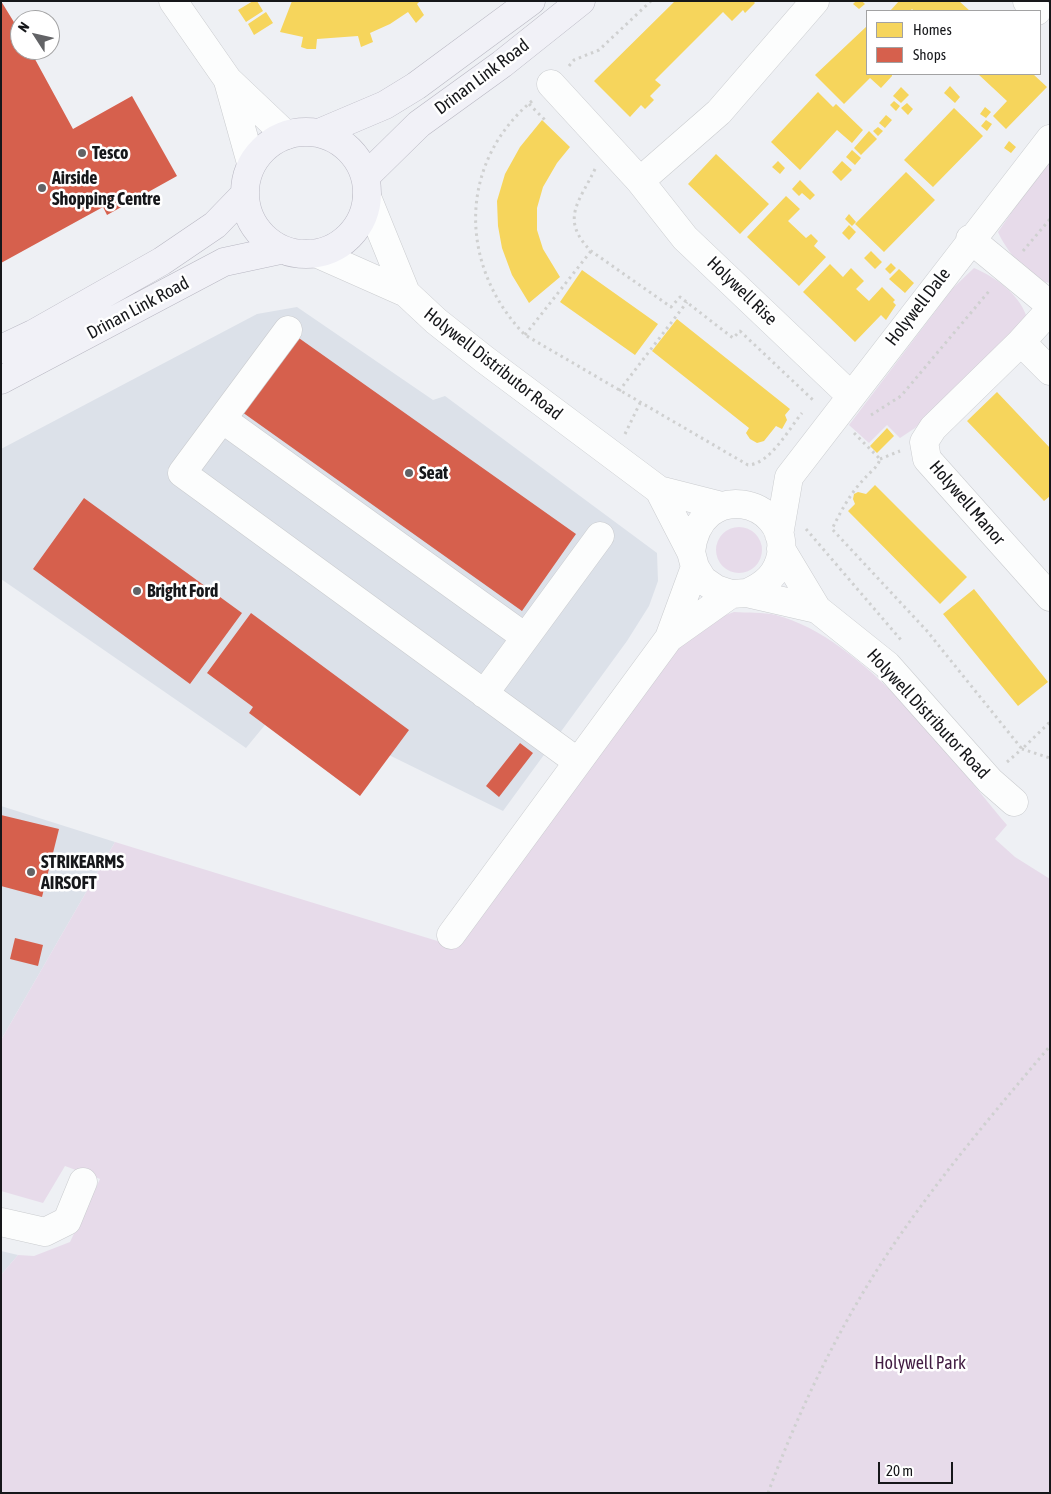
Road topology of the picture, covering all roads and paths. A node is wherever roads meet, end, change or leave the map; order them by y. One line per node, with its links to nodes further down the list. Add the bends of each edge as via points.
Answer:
1 (173, 1): 10 (street)
2 (531, 1): 14 (main road, Drinan Link Road, via 416,86 385,105)
3 (581, 1): 20 (main road, Drinan Link Road, via 419,124)
4 (651, 1): 11 (path, via 600,50 574,60)
5 (815, 1): 19 (street, via 719,112)
6 (1027, 1): 7 (street)
7 (1036, 10)
8 (1041, 15): 9 (street)
9 (1050, 24)
10 (228, 80): 15 (street); 17 (street)
11 (552, 84): 12 (path); 19 (street, Holywell Rise)
12 (529, 104): 13 (path); 33 (path, via 500,135 482,172 474,213 478,248 492,289 509,319)
13 (549, 124)
14 (318, 133): 15 (main road); 20 (main road, via 334,138 348,148 359,162)
15 (286, 135): 17 (main road, via 261,150)
16 (1050, 139): 23 (street, Holywell Dale)
17 (251, 163): 21 (main road)
18 (588, 163): 25 (path, via 595,170 577,199 573,223 580,240)
19 (640, 181): 38 (street, Holywell Rise, via 685,238)
20 (366, 187): 26 (main road, via 363,217 352,234 336,247); 28 (street)
21 (244, 195): 24 (main road, via 254,228); 35 (main road, Drinan Link Road, via 216,225 162,261)
22 (1050, 219): 27 (path)
23 (970, 239): 27 (street); 38 (street, Holywell Dale)
24 (280, 250): 26 (main road, via 299,255); 37 (main road, Drinan Link Road, via 224,262)
25 (591, 251): 29 (path, via 671,307 680,297); 33 (path)
26 (318, 254): 28 (street, Holywell Distributor Road)
27 (1008, 269): 30 (street); 42 (path, via 901,396)
28 (406, 293): 45 (street, Holywell Distributor Road, via 484,359)
29 (687, 302): 39 (path); 40 (path, via 733,338 740,331)
30 (1050, 305)
31 (1050, 310): 34 (street, Holywell Manor)
32 (288, 330): 43 (street)
33 (525, 335): 39 (path)
34 (1020, 342): 36 (street); 53 (street, Holywell Manor, via 933,428 924,442 927,459)
35 (1, 349)
36 (1050, 371)
37 (1, 380)
38 (841, 387): 40 (path); 46 (street, Holywell Dale)
39 (619, 391): 41 (path)
40 (813, 400): 41 (path, via 771,453 757,464 748,465)
41 (640, 403): 45 (path)
42 (866, 418)
43 (222, 419): 55 (street); 58 (street, via 182,473)
44 (851, 431): 60 (path, via 880,459 841,510 832,529 927,631)
45 (613, 456): 47 (street, Holywell Distributor Road)
46 (789, 477): 48 (street, Holywell Dale); 50 (street, Holywell Dale)
47 (659, 490): 48 (street, Holywell Distributor Road); 51 (street, Holywell Distributor Road)
48 (729, 505): 50 (street, Holywell Distributor Road, via 750,506 763,512); 51 (street, via 710,512 700,522 693,536)
49 (600, 536): 55 (street)
50 (788, 537): 52 (street, via 772,576 761,587); 54 (street, Holywell Distributor Road); 57 (path)
51 (693, 559): 52 (street, Holywell Distributor Road, via 703,580 716,589); 56 (street)
52 (739, 593): 54 (street, Holywell Distributor Road); 56 (street)
53 (1050, 597)
54 (817, 609): 64 (street, Holywell Distributor Road, via 887,665 990,781)
55 (526, 637): 58 (street)
56 (669, 638): 63 (street)
57 (905, 645)
58 (484, 694): 63 (street)
59 (1050, 722): 60 (path)
60 (1022, 749): 61 (path, via 1008,762); 62 (path)
61 (1001, 754)
62 (1050, 758)
63 (578, 762): 65 (street)
64 (1014, 802)
65 (451, 935)
66 (1050, 1046): 69 (path, via 907,1224 822,1370 788,1441)
67 (83, 1182): 68 (street, via 67,1221 45,1232)
68 (1, 1222)
69 (768, 1493)

